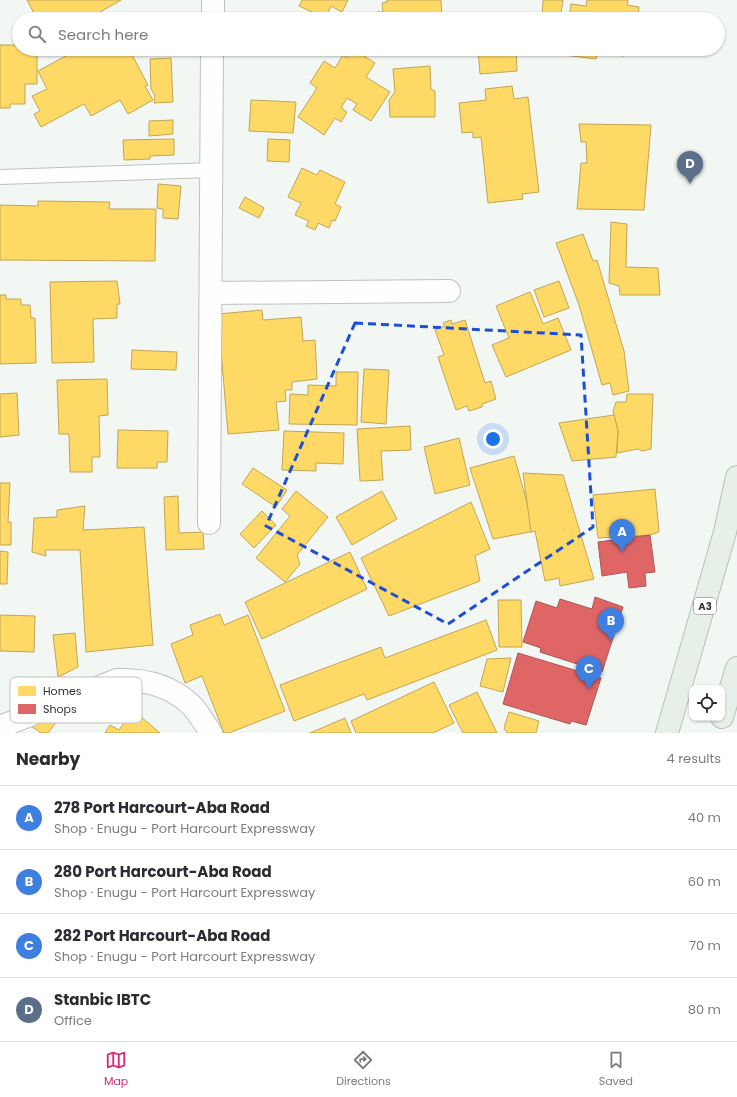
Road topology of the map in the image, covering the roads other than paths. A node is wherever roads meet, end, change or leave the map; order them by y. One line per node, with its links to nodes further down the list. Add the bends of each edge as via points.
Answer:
1 (213, 0): 2 (street)
2 (213, 12)
3 (212, 56): 4 (street)
4 (212, 170): 5 (lane); 7 (street)
5 (0, 177)
6 (449, 291): 7 (street)
7 (211, 293): 9 (street)
8 (737, 477): 17 (highway, A3, via 719,554)
9 (209, 523)
10 (737, 668): 12 (highway)
11 (142, 681): 16 (street, via 179,696 190,704)
12 (725, 708)
13 (721, 721): 18 (highway)
14 (12, 723): 15 (street)
15 (0, 728)
16 (211, 733)
17 (667, 733)
18 (717, 733)

